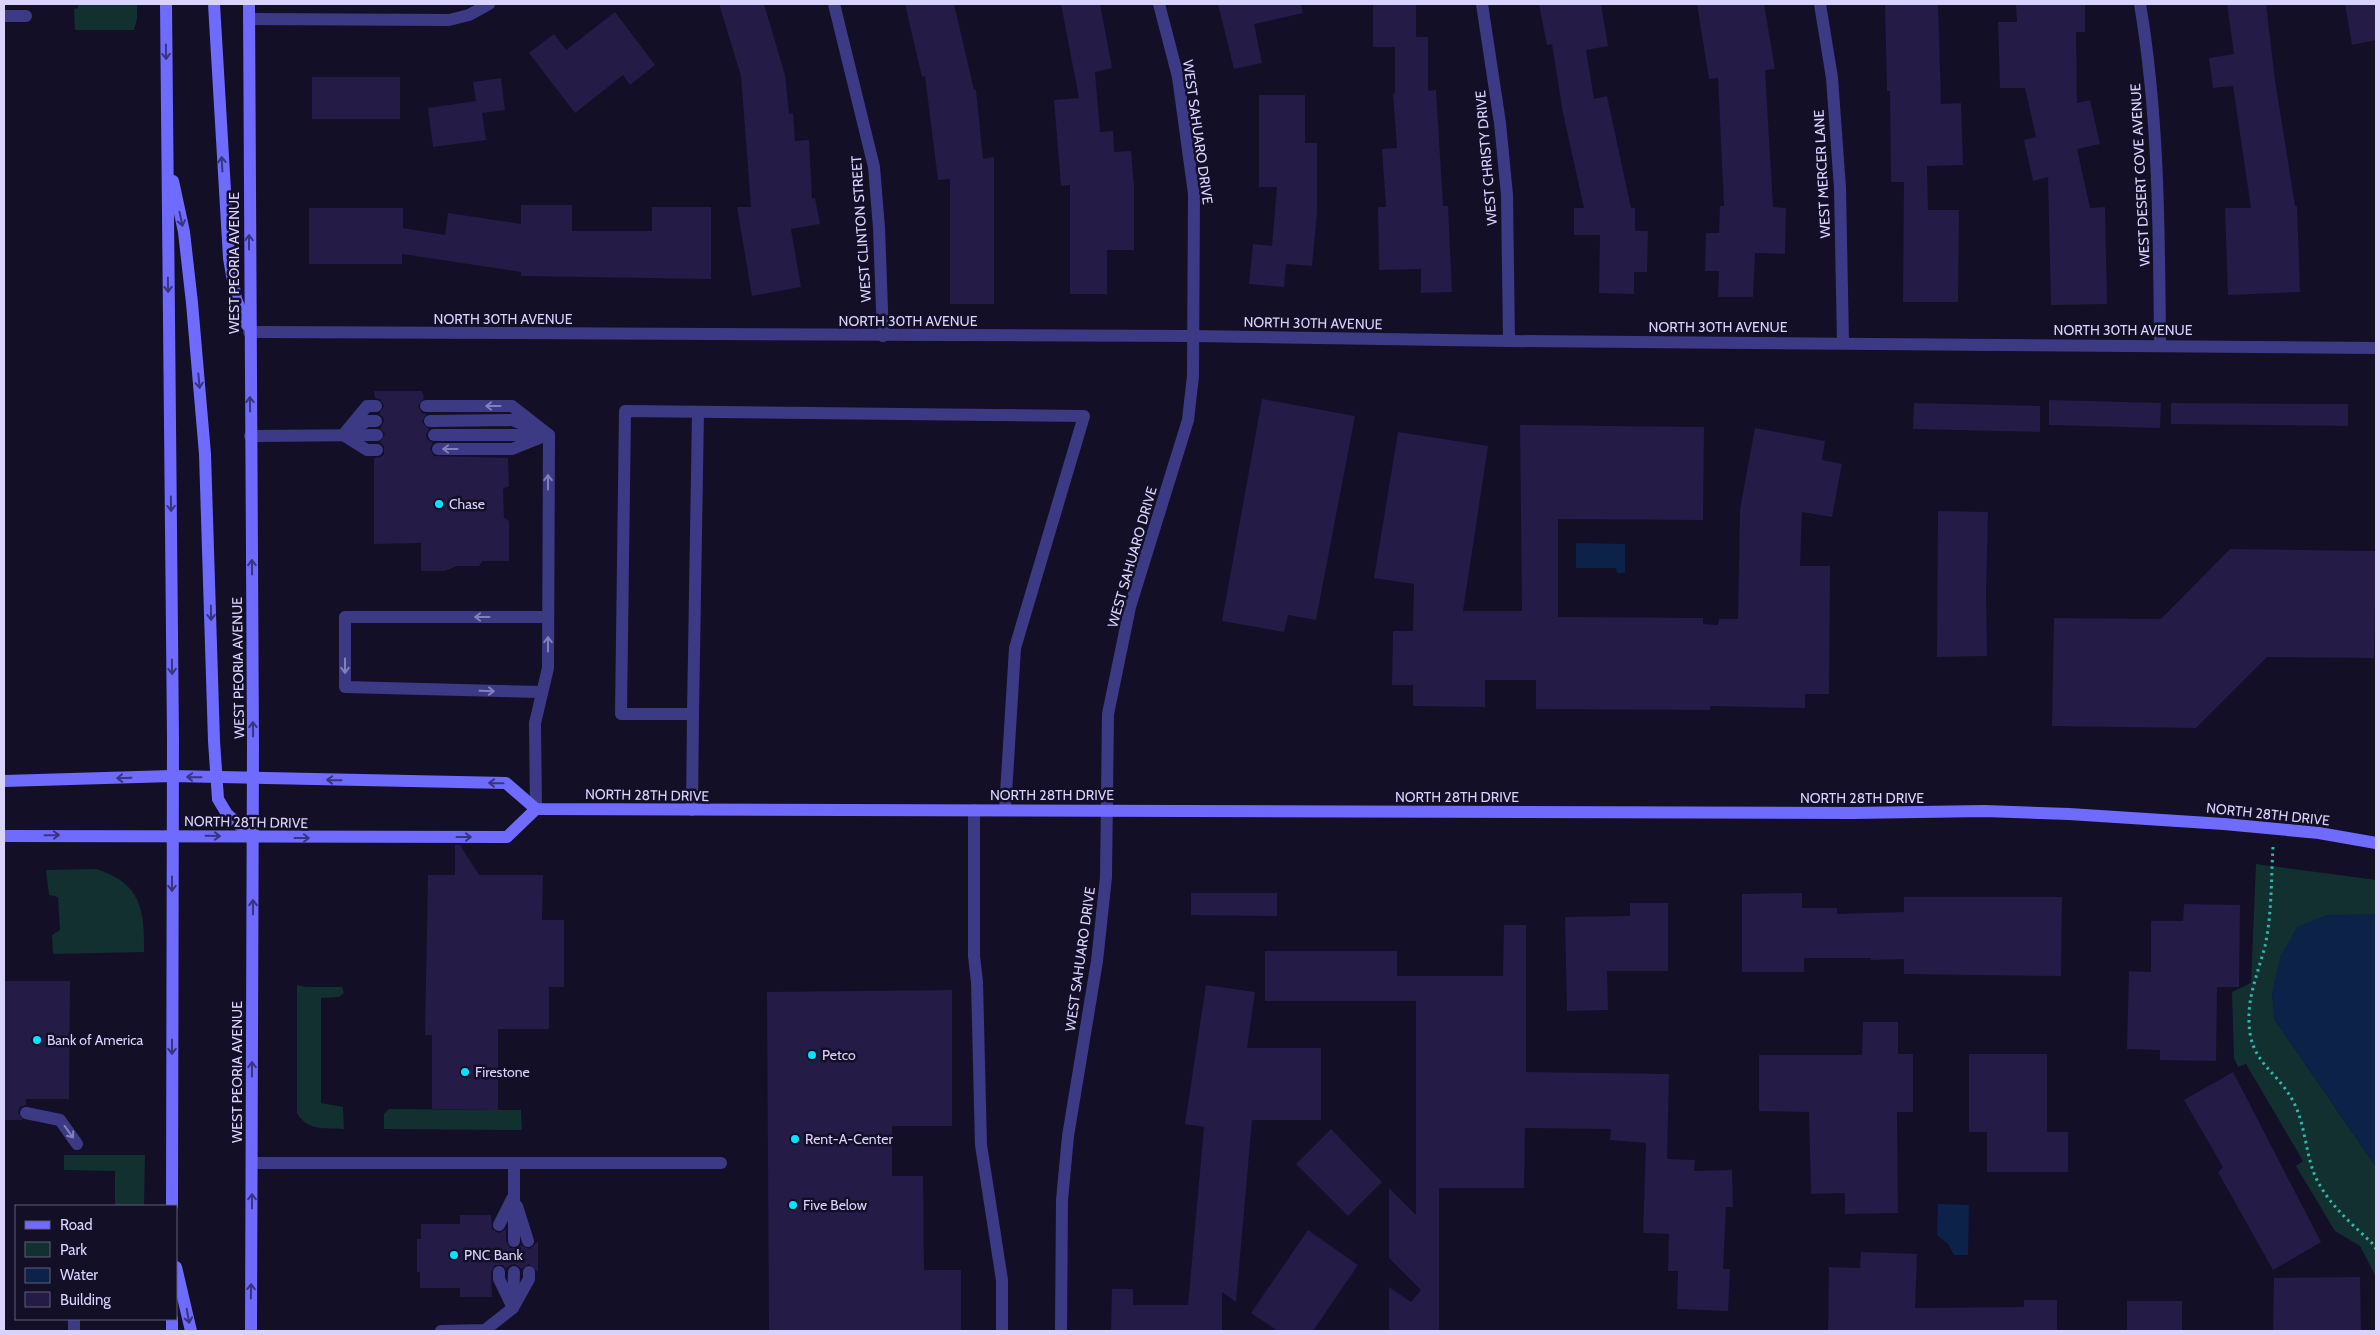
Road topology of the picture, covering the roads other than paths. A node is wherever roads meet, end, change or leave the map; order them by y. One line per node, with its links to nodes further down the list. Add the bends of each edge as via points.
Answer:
1 (166, 4): 13 (main road, one-way to 13)
2 (214, 4): 14 (main road, one-way to 2, via 236,299 229,258)
3 (249, 4): 12 (main road, WEST PEORIA AVENUE)
4 (489, 4): 12 (street, via 469,15 449,20)
5 (834, 4): 15 (street, WEST CLINTON STREET, via 874,167)
6 (1159, 4): 16 (street, WEST SAHUARO DRIVE, via 1178,77 1194,194)
7 (1482, 4): 17 (street, WEST CHRISTY DRIVE, via 1500,122 1507,195)
8 (1820, 4): 18 (street, WEST MERCER LANE, via 1832,78 1840,179)
9 (2140, 4): 19 (street, WEST DESERT COVE AVENUE, via 2149,54 2158,212)
10 (4, 16): 11 (street)
11 (26, 16)
12 (249, 19): 14 (main road, WEST PEORIA AVENUE, one-way to 12)
13 (167, 154): 36 (main road, one-way to 36); 37 (main road, one-way to 37, via 184,232 203,434)
14 (249, 332): 15 (street, NORTH 30TH AVENUE); 30 (main road, WEST PEORIA AVENUE, one-way to 14)
15 (882, 336): 16 (street, NORTH 30TH AVENUE)
16 (1194, 336): 17 (street, NORTH 30TH AVENUE); 44 (street, WEST SAHUARO DRIVE, via 1188,420 1130,607 1108,714)
17 (1508, 341): 18 (street, NORTH 30TH AVENUE)
18 (1843, 343): 19 (street, NORTH 30TH AVENUE)
19 (2160, 345): 20 (street, NORTH 30TH AVENUE)
20 (2376, 348)
21 (376, 406): 26 (street, via 367,406)
22 (426, 406): 29 (street, one-way to 22, via 512,406)
23 (698, 412): 35 (street); 35 (street, via 626,411 621,714); 43 (street, via 1084,416 1014,648)
24 (376, 420): 26 (street, via 367,420)
25 (430, 420): 29 (street, via 512,420)
26 (343, 435): 27 (street); 30 (street); 32 (street, via 367,450)
27 (377, 435)
28 (434, 435): 29 (street)
29 (549, 435): 31 (street, one-way to 31, via 512,449); 33 (street, one-way to 29)
30 (250, 436): 38 (main road, WEST PEORIA AVENUE, one-way to 30)
31 (438, 449)
32 (377, 450)
33 (548, 617): 34 (street, one-way to 33, via 548,668); 34 (street, one-way to 34, via 345,617 346,687)
34 (542, 692): 40 (street, via 535,723)
35 (693, 714): 41 (street)
36 (172, 776): 37 (main road, one-way to 36); 39 (main road, one-way to 39); 46 (main road)
37 (216, 777): 38 (main road); 47 (main road, via 218,799 227,814)
38 (253, 778): 40 (main road, one-way to 38, via 506,783); 47 (main road, WEST PEORIA AVENUE)
39 (4, 782)
40 (536, 809): 41 (main road, NORTH 28TH DRIVE); 47 (main road, NORTH 28TH DRIVE, one-way to 40, via 507,837)
41 (692, 810): 42 (main road, NORTH 28TH DRIVE)
42 (974, 810): 43 (main road, NORTH 28TH DRIVE); 68 (street, via 974,956 981,1145 1002,1280)
43 (1005, 810): 44 (main road, NORTH 28TH DRIVE)
44 (1107, 810): 48 (main road, NORTH 28TH DRIVE, via 1985,811 2274,829); 69 (street, WEST SAHUARO DRIVE, via 1106,877 1098,961 1068,1136 1062,1200)
45 (4, 836): 46 (main road, NORTH 28TH DRIVE, one-way to 46)
46 (172, 836): 47 (main road, NORTH 28TH DRIVE, one-way to 47); 55 (main road, one-way to 55)
47 (253, 837): 51 (main road, WEST PEORIA AVENUE, one-way to 47)
48 (2376, 842)
49 (26, 1113): 50 (street, one-way to 50, via 60,1120)
50 (77, 1144)
51 (252, 1164): 52 (street); 66 (main road, WEST PEORIA AVENUE, one-way to 51)
52 (514, 1164): 53 (street); 54 (street)
53 (721, 1164)
54 (514, 1197): 56 (street); 57 (street); 58 (street)
55 (172, 1205)
56 (498, 1225)
57 (514, 1241)
58 (528, 1241)
59 (499, 1272): 63 (street, via 499,1279)
60 (514, 1272): 63 (street)
61 (529, 1272): 63 (street)
62 (178, 1276): 65 (main road, one-way to 65)
63 (513, 1308): 64 (street)
64 (485, 1330): 67 (street)
65 (191, 1331)
66 (251, 1331)
67 (441, 1331)
68 (1002, 1331)
69 (1061, 1331)

